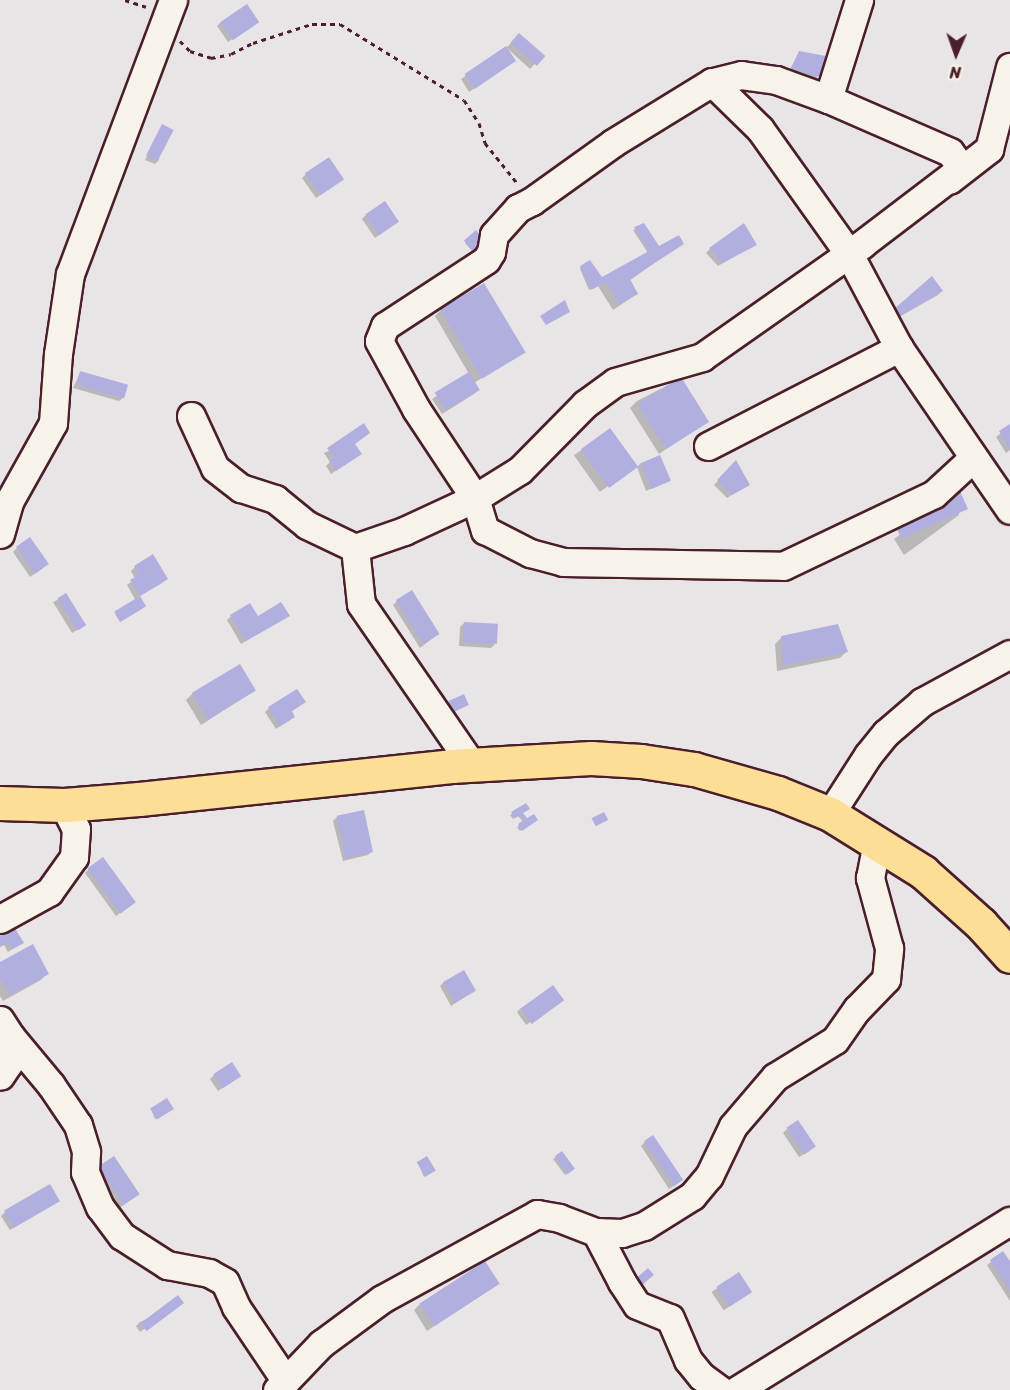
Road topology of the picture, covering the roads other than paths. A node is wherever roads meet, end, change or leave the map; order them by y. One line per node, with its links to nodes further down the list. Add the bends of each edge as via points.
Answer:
1 (859, 0): 5 (street)
2 (171, 7): 14 (street, via 70,274 53,423 10,500)
3 (1010, 67): 6 (street)
4 (712, 82): 5 (street, via 741,75 776,80); 7 (street, via 760,129); 12 (street, via 518,208 494,235 486,260 385,326 379,340 416,409)
5 (828, 99): 7 (street, via 950,152 962,168)
6 (1000, 142): 7 (street)
7 (849, 254): 8 (street); 12 (street, via 702,357 615,382 585,404 520,470)
8 (899, 348): 10 (street); 11 (street)
9 (190, 416): 15 (street, via 215,468 241,488 274,498 307,525)
10 (708, 446)
11 (973, 458): 12 (street, via 934,494 783,566 562,562 531,553 485,530); 13 (street)
12 (475, 498): 15 (street, via 404,531)
13 (1010, 510)
14 (0, 534)
15 (355, 548): 17 (street, via 361,604)
16 (1010, 654): 20 (street, via 922,702 886,733)
17 (472, 765): 19 (main road); 20 (main road, via 591,758 641,761 694,769 778,793)
18 (0, 803): 19 (main road)
19 (64, 804): 22 (street, via 76,829 74,857 49,892)
20 (830, 814): 21 (main road)
21 (877, 842): 23 (main road, via 922,872 981,924); 27 (street, via 870,878 889,948 886,979 856,1009 835,1040 775,1077 733,1126 709,1176 692,1196 644,1226 622,1233)
22 (0, 919)
23 (1010, 956)
24 (6, 1029): 25 (street, via 8,1064); 28 (street, via 78,1125 86,1152 85,1173 100,1207 122,1236 166,1265 209,1273 225,1282)
25 (0, 1076)
26 (1010, 1221): 30 (street)
27 (596, 1232): 28 (street, via 537,1214 382,1299 321,1344); 29 (street, via 637,1305 670,1318 688,1360)
28 (281, 1385)
29 (720, 1390)
30 (737, 1390)

